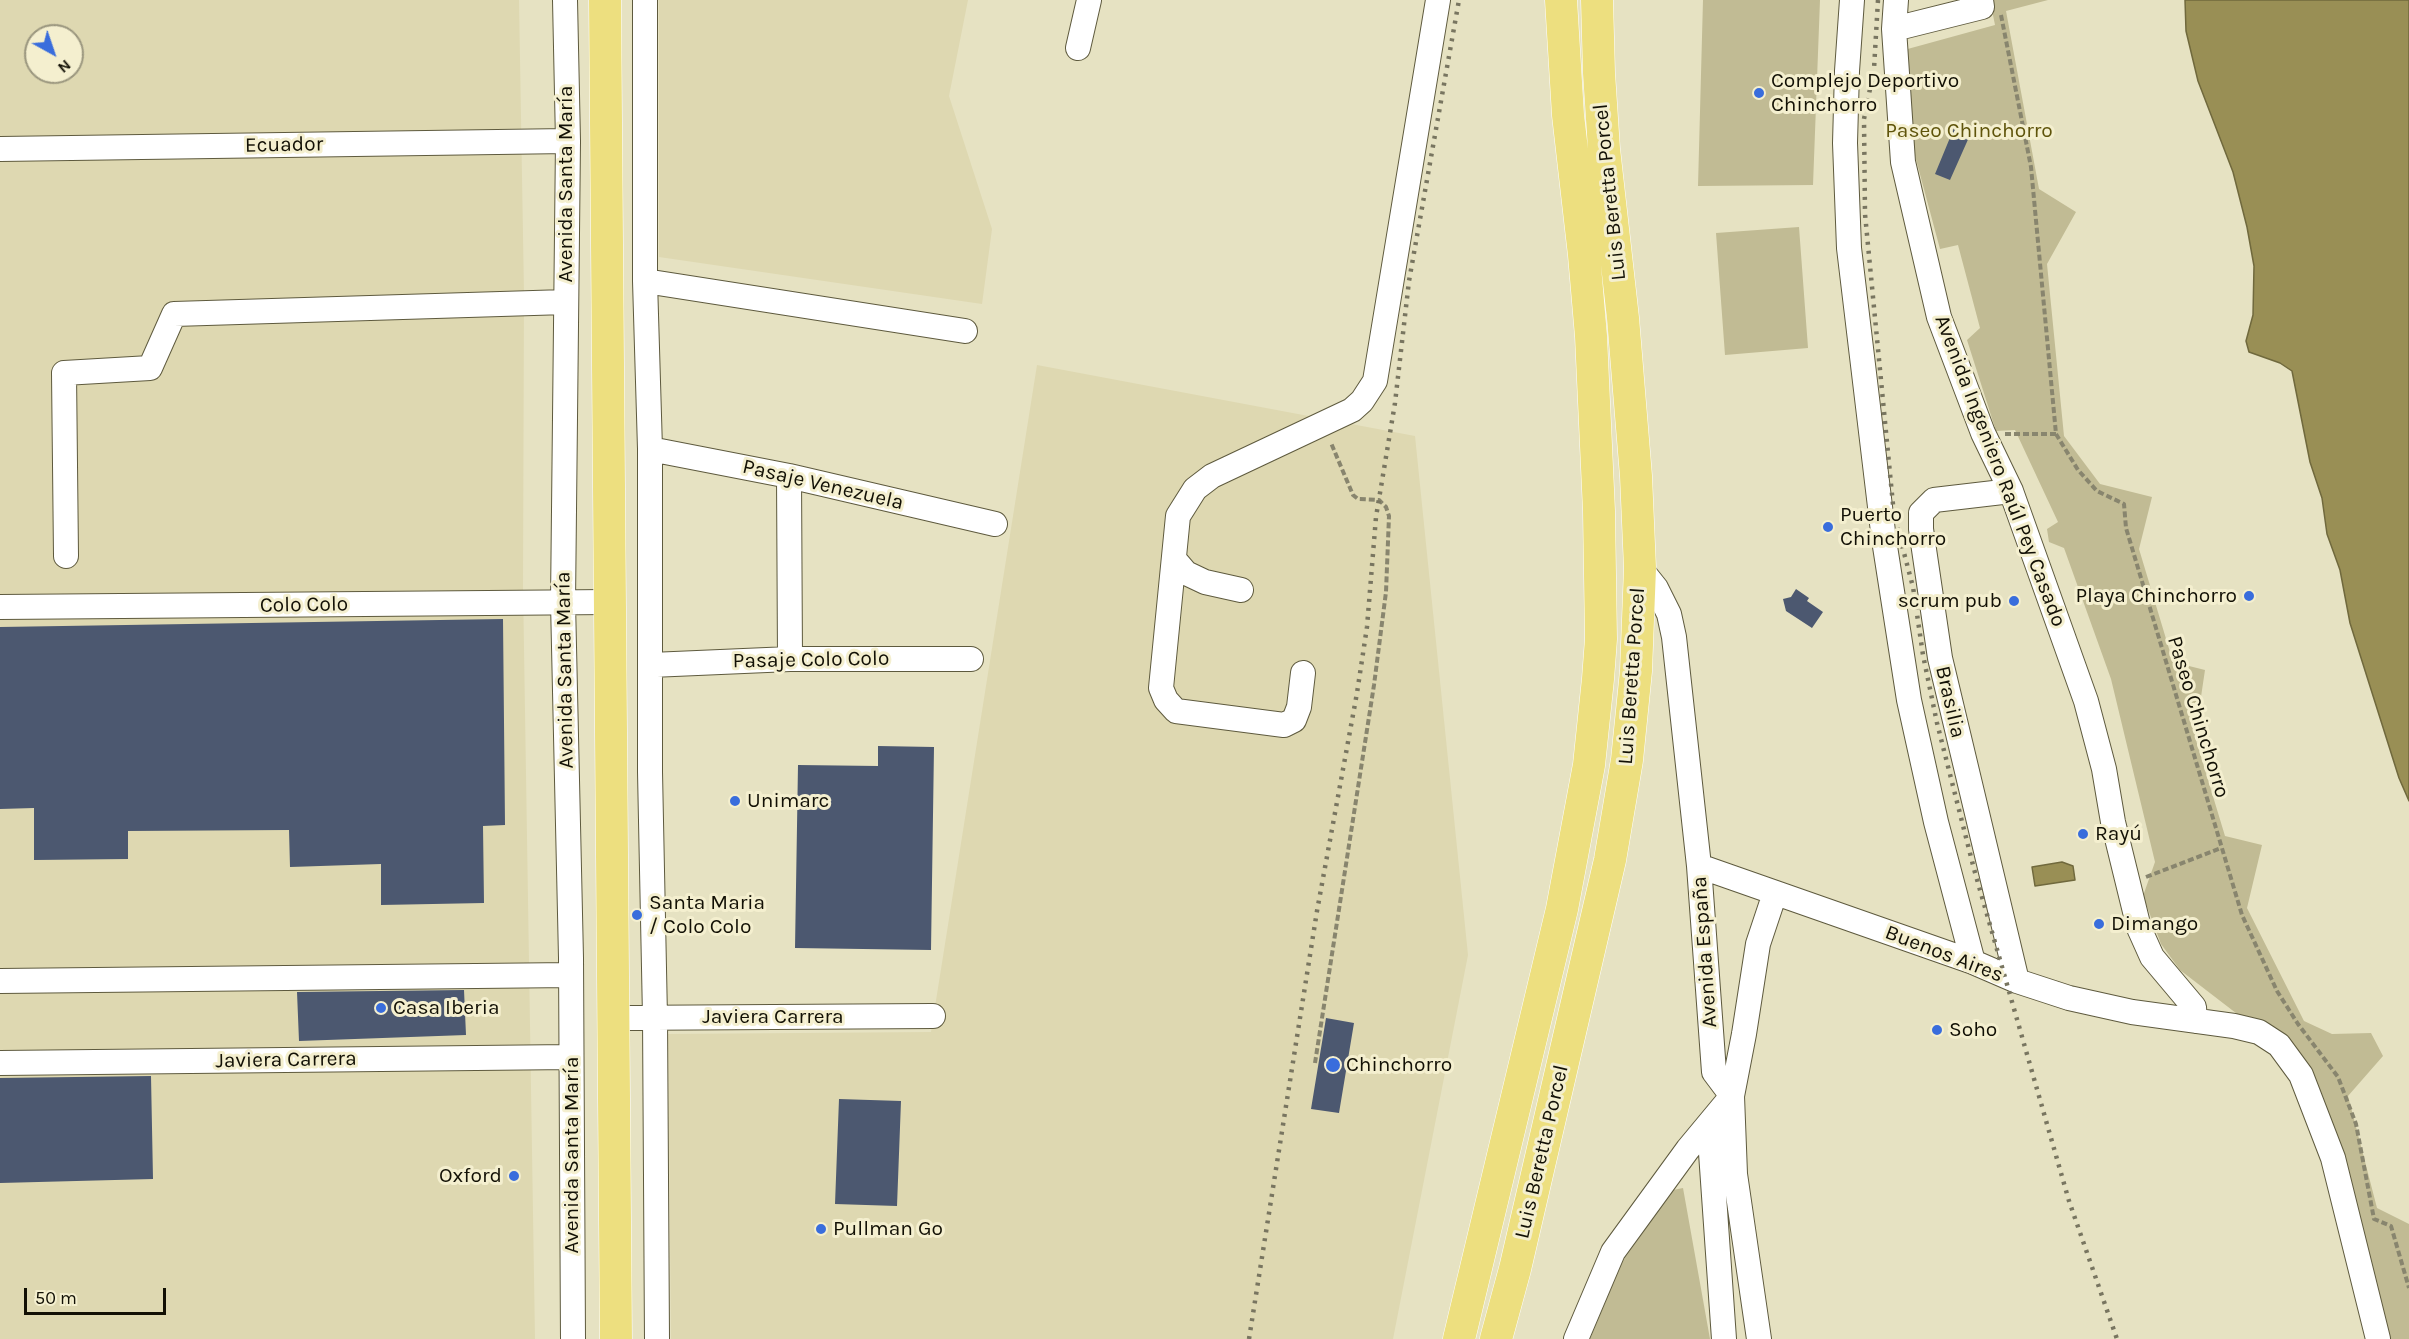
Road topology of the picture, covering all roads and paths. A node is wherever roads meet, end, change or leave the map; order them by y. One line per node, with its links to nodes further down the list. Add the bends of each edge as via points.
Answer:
1 (566, 0): 13 (street, Avenida Santa María)
2 (605, 0): 30 (main road, Avenida Santa María)
3 (645, 0): 15 (street)
4 (1089, 0): 12 (street)
5 (1438, 0): 18 (street, via 1375,381 1352,410)
6 (1561, 0): 59 (main road, Luis Beretta Porcel, via 1568,115 1591,336 1599,511 1598,679 1588,775 1563,909)
7 (1598, 0): 27 (main road, Luis Beretta Porcel, via 1604,149 1623,318)
8 (1852, 0): 40 (street, via 1845,143 1850,248 1883,528 1909,700)
9 (1896, 0): 11 (street, Avenida Ingeniero Raúl Pey Casado)
10 (1990, 6): 11 (street); 20 (path, Paseo Chinchorro, via 2031,167)
11 (1894, 29): 19 (street, Avenida Ingeniero Raúl Pey Casado, via 1903,162 1939,318)
12 (1078, 48)
13 (568, 141): 14 (street, Ecuador); 16 (street, Avenida Santa María)
14 (0, 150)
15 (645, 281): 17 (street); 21 (street)
16 (566, 302): 25 (street, via 174,314 150,368 64,373); 29 (street, Avenida Santa María)
17 (965, 331)
18 (1323, 424): 26 (street, via 1212,476 1194,489 1178,516); 50 (path, via 1353,495 1379,500 1389,516 1386,592 1374,685)
19 (1983, 433): 20 (path); 23 (street, Avenida Ingeniero Raúl Pey Casado)
20 (2056, 434): 36 (path, Paseo Chinchorro, via 2078,470 2097,491 2124,504 2126,528)
21 (650, 449): 22 (street, Pasaje Venezuela); 34 (street)
22 (789, 476): 24 (street, Pasaje Venezuela); 32 (street)
23 (2011, 491): 38 (street, Avenida Ingeniero Raúl Pey Casado, via 2086,701); 43 (street, Brasilia, via 1934,500 1921,513 1921,529 1940,658)
24 (995, 524)
25 (66, 556)
26 (1174, 559): 28 (street, via 1186,573 1205,582); 35 (street, via 1161,688 1176,711 1284,725 1294,720 1299,707)
27 (1640, 568): 37 (street, Avenida España, via 1669,614 1674,637); 60 (main road, Luis Beretta Porcel, via 1636,671 1620,809 1597,924)
28 (1240, 590)
29 (563, 602): 30 (street, Colo Colo); 31 (street, Colo Colo); 41 (street, Avenida Santa María)
30 (609, 602): 46 (main road, Avenida Santa María)
31 (0, 607)
32 (790, 658): 33 (street, Pasaje Colo Colo); 34 (street, Pasaje Colo Colo)
33 (971, 659)
34 (651, 665): 45 (street)
35 (1303, 673)
36 (2221, 848): 38 (path); 55 (path, Paseo Chinchorro, via 2242,915 2277,991 2338,1077 2356,1124 2374,1219 2391,1226)
37 (1699, 866): 39 (street, Buenos Aires); 51 (street, Avenida España, via 1714,1072)
38 (2128, 884): 47 (street, Avenida Ingeniero Raúl Pey Casado, via 2139,928 2152,957 2187,996 2194,1007)
39 (1775, 893): 40 (street, Buenos Aires); 51 (street, via 1758,944)
40 (1973, 962): 43 (street, Buenos Aires)
41 (571, 975): 42 (street); 48 (street, Avenida Santa María)
42 (0, 981)
43 (2017, 981): 47 (street, Buenos Aires, via 2069,998)
44 (933, 1016): 45 (street, Javiera Carrera)
45 (655, 1017): 46 (street, Javiera Carrera); 58 (street)
46 (614, 1018): 57 (main road, Avenida Santa María)
47 (2195, 1021): 64 (street, via 2259,1032 2279,1045 2301,1076 2333,1158)
48 (571, 1057): 49 (street, Javiera Carrera); 56 (street, Avenida Santa María)
49 (0, 1063)
50 (1315, 1063)
51 (1732, 1096): 52 (street); 63 (street, via 1736,1174)
52 (1709, 1124): 53 (street); 54 (street)
53 (1688, 1149): 54 (street, via 1700,1151); 61 (street, via 1613,1252)
54 (1714, 1172): 62 (street)
55 (2409, 1288)
56 (573, 1339)
57 (616, 1339)
58 (657, 1339)
59 (1459, 1339)
60 (1496, 1339)
61 (1576, 1339)
62 (1724, 1339)
63 (1759, 1339)
64 (2378, 1339)

